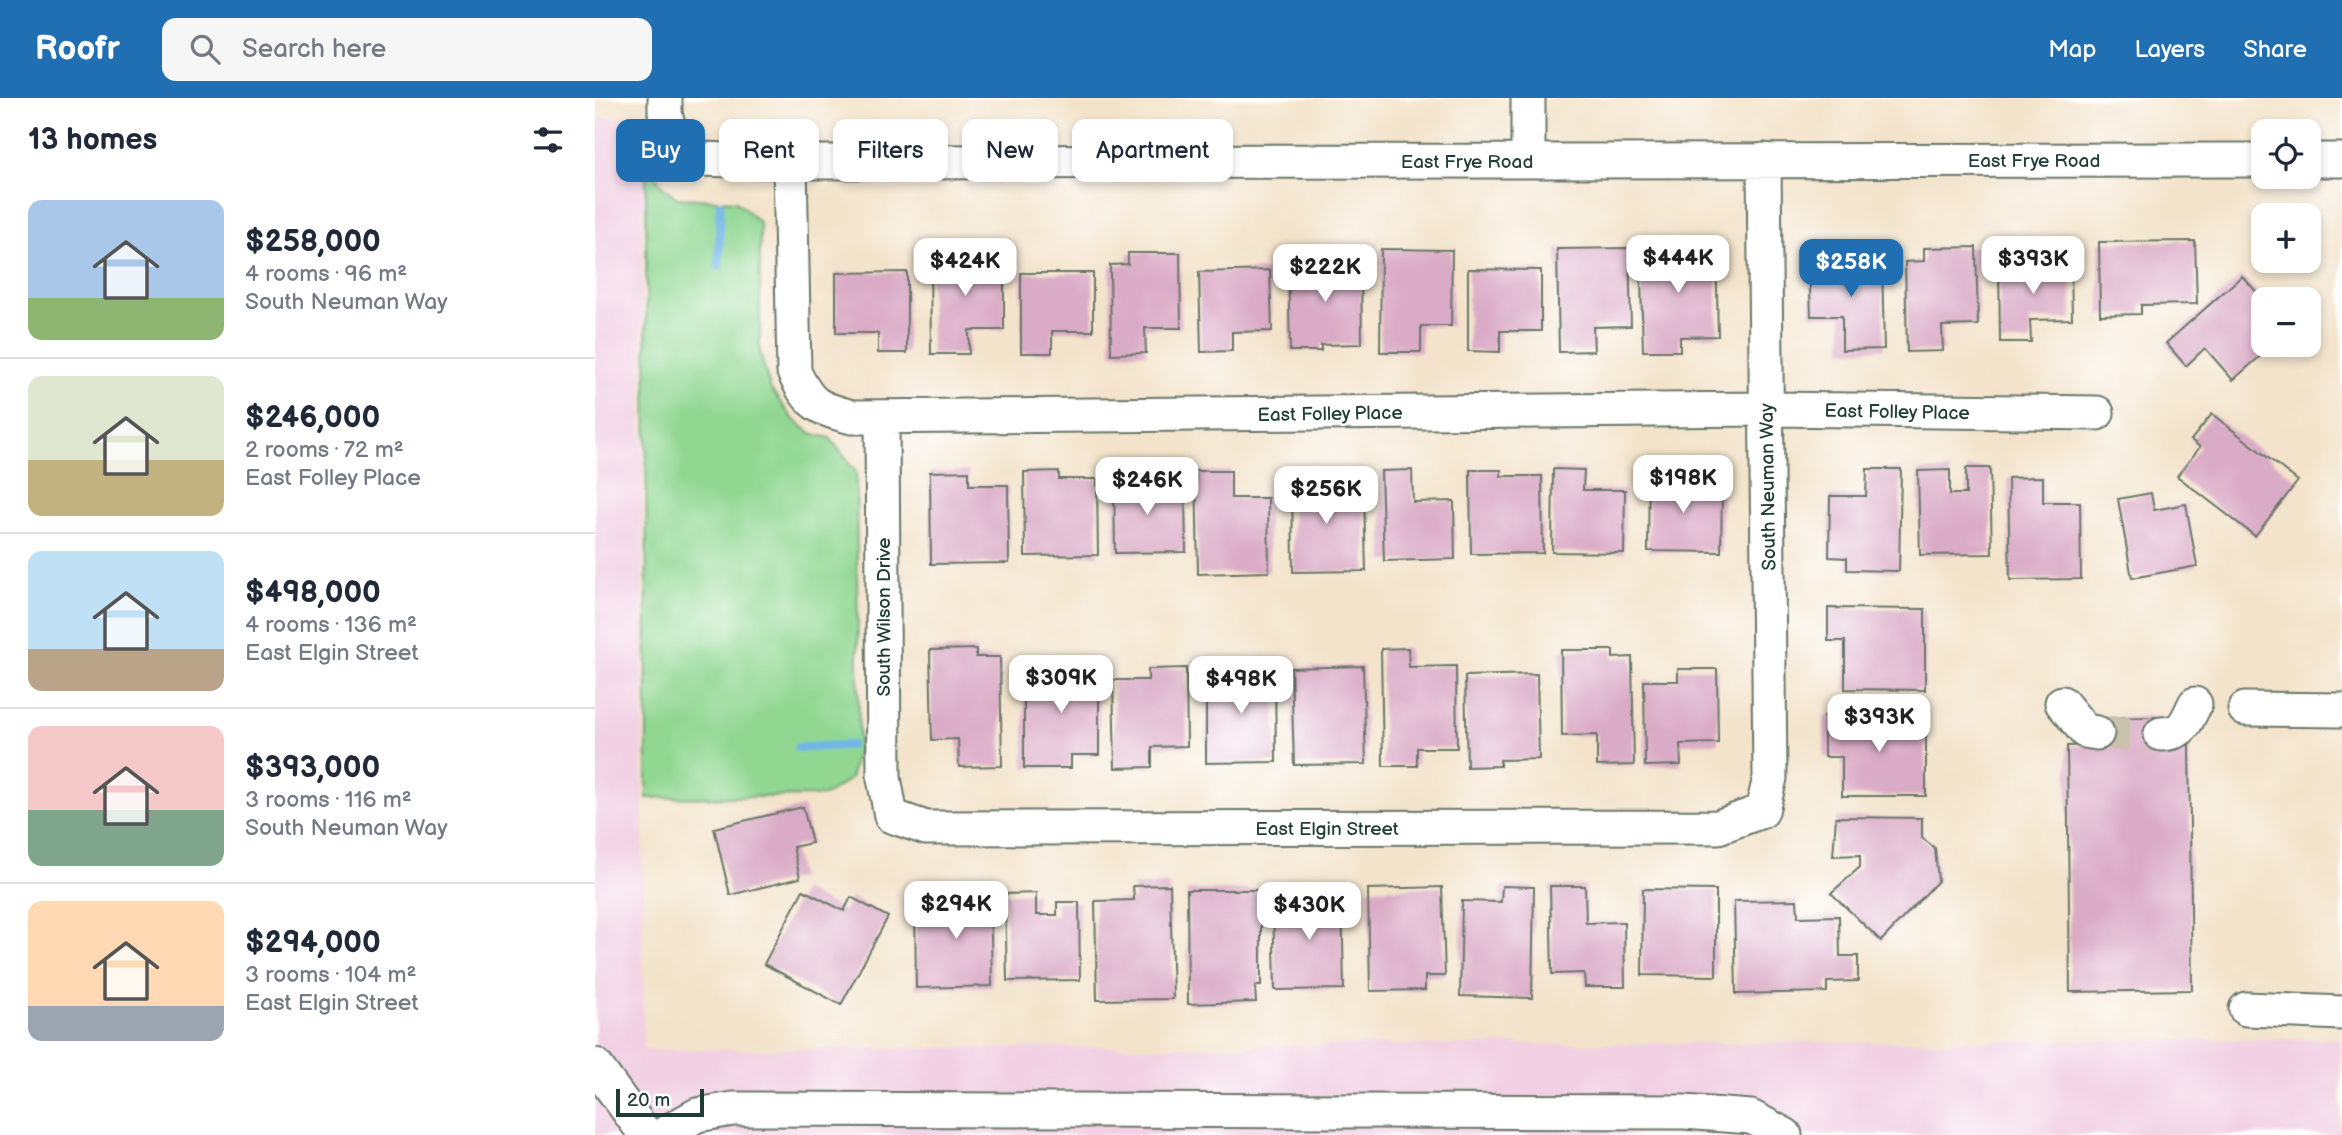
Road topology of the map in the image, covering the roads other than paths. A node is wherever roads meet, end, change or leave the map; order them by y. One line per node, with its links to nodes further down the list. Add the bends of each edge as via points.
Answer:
1 (665, 98): 3 (street, East Frye Road, via 673,147 701,159)
2 (1528, 98): 8 (street)
3 (719, 160)
4 (1764, 160): 5 (street, East Frye Road); 8 (street, East Frye Road); 11 (street, South Neuman Way)
5 (2251, 160)
6 (2321, 160): 7 (street)
7 (2342, 160)
8 (1528, 161): 9 (street, East Frye Road)
9 (819, 162)
10 (790, 182): 13 (street, East Folley Place, via 794,372 805,396 826,411)
11 (1766, 409): 12 (street, East Folley Place); 13 (street, East Folley Place); 20 (street, South Neuman Way, via 1770,778)
12 (2097, 413)
13 (882, 417): 21 (street, South Wilson Drive, via 884,778)
14 (2061, 703): 18 (street, via 2085,731)
15 (2195, 704): 19 (street, via 2183,728)
16 (2245, 709): 17 (street)
17 (2342, 710)
18 (2097, 733)
19 (2161, 734)
20 (1762, 811): 21 (street, East Elgin Street, via 1718,827 926,828)
21 (891, 816)
22 (2246, 1009): 23 (street)
23 (2342, 1013)
24 (595, 1065): 25 (street)
25 (646, 1135)
26 (662, 1135): 27 (street, via 697,1115 733,1109 830,1109 1684,1112 1751,1117)
27 (1785, 1135)

